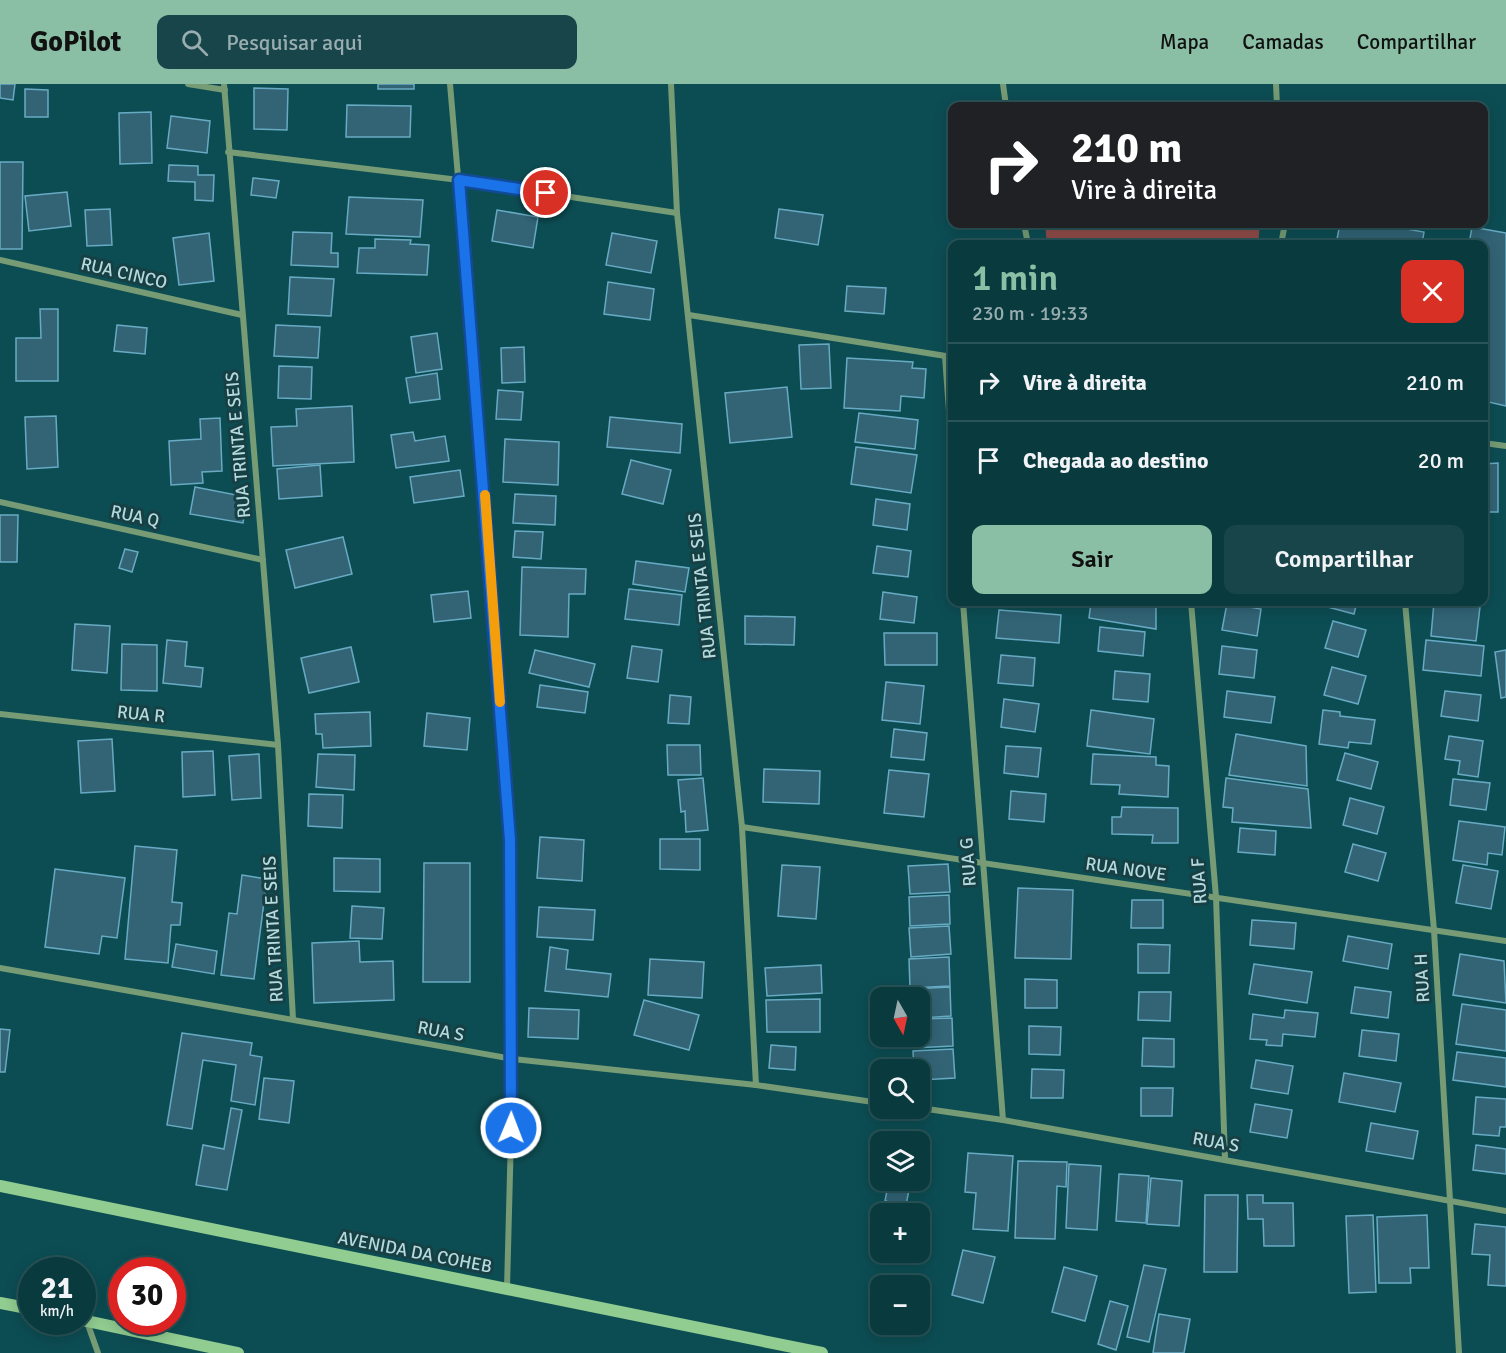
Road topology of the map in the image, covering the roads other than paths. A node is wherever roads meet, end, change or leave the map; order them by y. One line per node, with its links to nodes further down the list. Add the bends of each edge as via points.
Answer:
1 (188, 84): 6 (street)
2 (450, 84): 10 (street)
3 (671, 84): 11 (street, RUA TRINTA E SEIS)
4 (1003, 84): 7 (street)
5 (1276, 84): 8 (street)
6 (224, 87): 9 (street, RUA TRINTA E SEIS)
7 (1005, 102)
8 (1277, 102)
9 (228, 152): 10 (street); 13 (street, RUA TRINTA E SEIS)
10 (459, 180): 11 (street); 32 (street, via 510,840)
11 (677, 213): 14 (street, RUA TRINTA E SEIS)
12 (0, 260): 13 (street, RUA CINCO)
13 (242, 315): 19 (street, RUA TRINTA E SEIS)
14 (689, 315): 15 (street); 25 (street, RUA TRINTA E SEIS)
15 (948, 356)
16 (1488, 444): 17 (street)
17 (1506, 446)
18 (0, 502): 19 (street, RUA Q)
19 (263, 560): 24 (street, RUA TRINTA E SEIS)
20 (963, 606): 26 (street, RUA G)
21 (1191, 606): 27 (street, RUA F)
22 (1405, 606): 28 (street, RUA H)
23 (0, 714): 24 (street, RUA R)
24 (278, 745): 31 (street, RUA TRINTA E SEIS)
25 (742, 826): 26 (street, RUA NOVE); 33 (street, RUA TRINTA E SEIS)
26 (983, 863): 27 (street, RUA NOVE); 36 (street, RUA G)
27 (1216, 897): 28 (street, RUA NOVE); 37 (street, RUA F)
28 (1434, 930): 29 (street, RUA NOVE); 39 (street, RUA H)
29 (1506, 941)
30 (0, 968): 31 (street, RUA S)
31 (293, 1019): 32 (street, RUA S)
32 (513, 1059): 33 (street, RUA S); 41 (street)
33 (756, 1085): 34 (street, RUA S)
34 (870, 1102)
35 (930, 1109): 36 (street, RUA S)
36 (1003, 1120): 37 (street, RUA S)
37 (1225, 1159): 39 (street, RUA S)
38 (0, 1186): 41 (main road, AVENIDA DA COHEB)
39 (1451, 1203): 40 (street, RUA S); 49 (street, RUA H)
40 (1506, 1211)
41 (507, 1289): 48 (main road, AVENIDA DA COHEB)
42 (0, 1303): 43 (main road)
43 (18, 1307)
44 (96, 1323): 47 (main road)
45 (91, 1335): 46 (street)
46 (98, 1353)
47 (238, 1353)
48 (822, 1353)
49 (1459, 1353)

